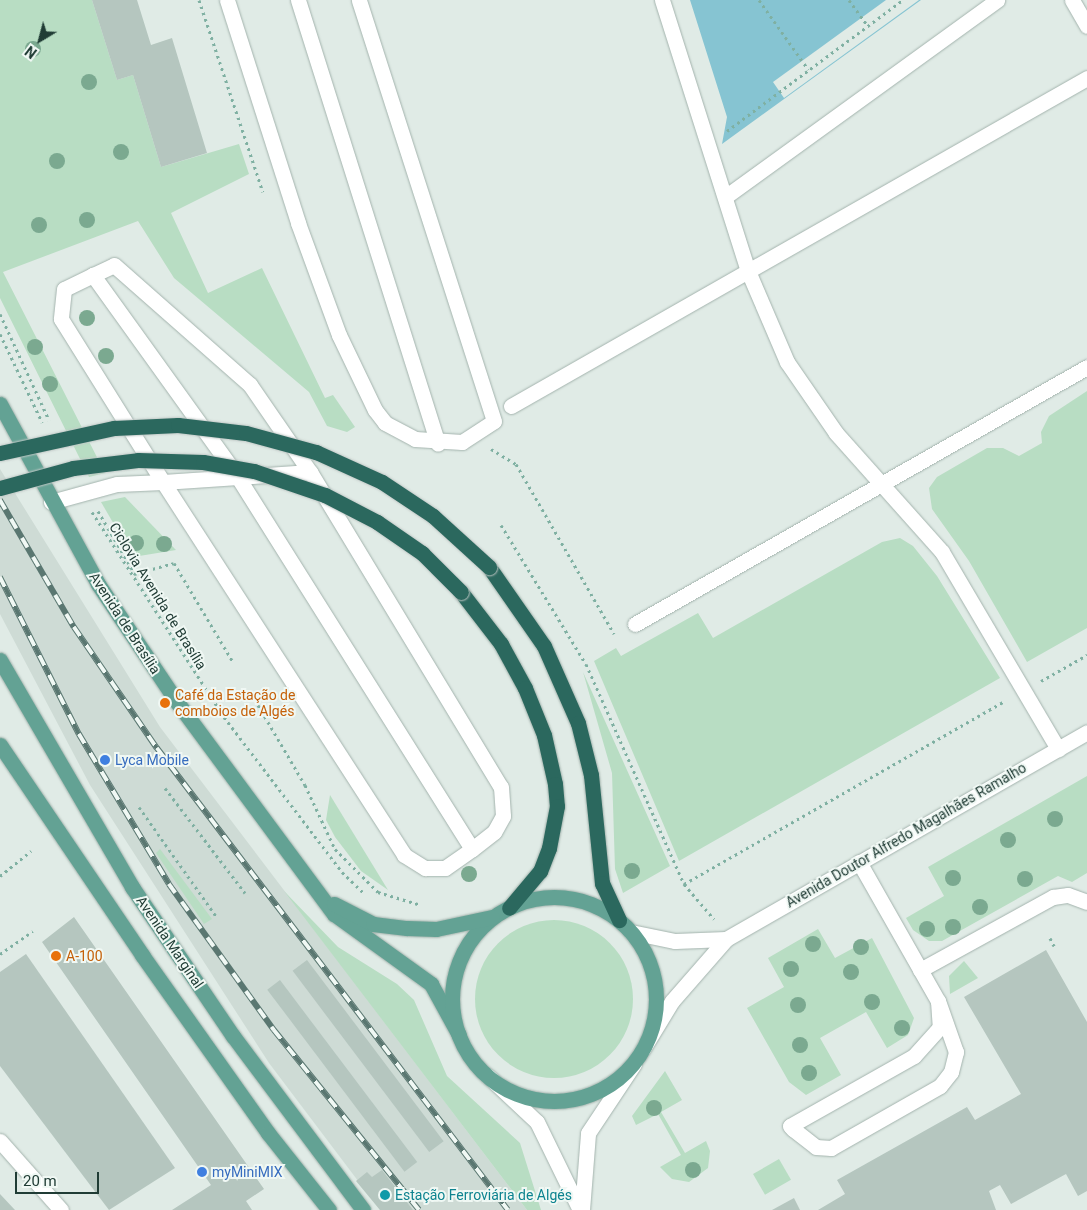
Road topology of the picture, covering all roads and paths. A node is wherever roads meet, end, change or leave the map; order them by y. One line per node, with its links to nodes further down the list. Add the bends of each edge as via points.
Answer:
1 (227, 0): 23 (street, via 298,223 351,360 385,423 415,439)
2 (298, 0): 23 (street)
3 (359, 0): 23 (street, via 494,421 462,442)
4 (662, 0): 15 (street)
5 (759, 0): 12 (path)
6 (849, 0): 10 (path)
7 (903, 0): 10 (path)
8 (997, 0): 15 (street)
9 (1072, 0): 11 (street)
10 (868, 26): 12 (path)
11 (1087, 26)
12 (808, 69): 14 (path)
13 (1087, 78): 16 (street)
14 (724, 132)
15 (725, 197): 16 (street)
16 (748, 271): 21 (street); 28 (street, via 767,322 807,396)
17 (92, 275): 25 (street, via 114,265 250,385); 26 (street); 27 (street, via 64,290 61,319)
18 (0, 334): 22 (path)
19 (1087, 366): 28 (street)
20 (0, 404): 31 (main road, Avenida de Brasília)
21 (511, 406)
22 (45, 429)
23 (438, 444)
24 (0, 453): 57 (highway, bridge, via 114,428 178,425 246,433 316,452 382,482 433,516 489,567 532,625 575,715 591,775 602,884)
25 (310, 472): 26 (street); 45 (street, via 501,787 503,816 494,832)
26 (238, 477): 27 (street); 45 (street)
27 (163, 482): 30 (street, via 117,484); 45 (street, via 404,855 425,868 445,868)
28 (884, 482): 34 (street); 38 (street, via 942,552)
29 (0, 488): 54 (highway, bridge, via 74,468 138,460 203,462 254,471 325,495 377,522 422,553 461,592 501,644 525,688 544,734 556,784 557,806 550,848 540,871)
30 (81, 493): 31 (street); 33 (path, Ciclovia Avenida de Brasília)
31 (51, 502): 49 (main road, Avenida de Brasília, via 135,641)
32 (501, 525): 50 (path, via 586,664)
33 (130, 575): 37 (path, via 174,563); 52 (path, Ciclovia Avenida de Brasília, via 266,774 342,872)
34 (635, 624)
35 (1087, 654): 38 (path)
36 (0, 660): 74 (main road, Avenida Marginal, via 132,887 233,1036)
37 (233, 662)
38 (1025, 690): 42 (street); 50 (path)
39 (258, 705): 58 (path, via 305,785 335,849 378,892 425,905)
40 (1087, 732): 42 (street, Avenida Doutor Alfredo Magalhães Ramalho)
41 (0, 745): 73 (main road, via 268,1134)
42 (1058, 749): 47 (street, Avenida Doutor Alfredo Magalhães Ramalho)
43 (165, 788): 51 (path)
44 (139, 807): 55 (path)
45 (472, 849)
46 (31, 851): 48 (path)
47 (859, 862): 62 (street, Avenida Doutor Alfredo Magalhães Ramalho); 65 (street)
48 (0, 876)
49 (306, 877): 58 (main road, Avenida de Brasília, via 332,903 359,919); 67 (main road, Avenida de Brasília, via 347,925 431,984)
50 (684, 884): 62 (path)
51 (245, 893)
52 (373, 899)
53 (1087, 902): 65 (street, via 1068,895 1053,897)
54 (509, 908): 56 (main road, Avenida Doutor Alfredo Magalhães Ramalho); 57 (main road, Avenida Doutor Alfredo Magalhães Ramalho, via 533,899 565,898 590,903)
55 (216, 916)
56 (495, 916): 58 (main road, Avenida de Brasília); 67 (main road, Avenida Doutor Alfredo Magalhães Ramalho, via 471,940 457,970 452,1002)
57 (619, 920): 60 (main road, Avenida Doutor Alfredo Magalhães Ramalho)
58 (422, 930)
59 (33, 931): 64 (path)
60 (631, 932): 62 (street, Avenida Doutor Alfredo Magalhães Ramalho, via 675,941); 68 (main road, Avenida Doutor Alfredo Magalhães Ramalho, via 649,960 656,993 653,1027)
61 (1050, 938): 63 (path)
62 (726, 939): 68 (street, Avenida Doutor Alfredo Magalhães Ramalho, via 672,1001)
63 (1054, 946)
64 (0, 954)
65 (920, 970): 66 (street)
66 (938, 1001): 66 (street, via 956,1052 951,1072 940,1086 831,1148 816,1147 790,1126 925,1048 940,1027)
67 (459, 1035): 70 (main road, Avenida Doutor Alfredo Magalhães Ramalho)
68 (643, 1049): 69 (main road, Avenida Doutor Alfredo Magalhães Ramalho)
69 (634, 1064): 70 (main road, Avenida Doutor Alfredo Magalhães Ramalho, via 606,1087 567,1100 526,1096); 75 (street, Avenida Doutor Alfredo Magalhães Ramalho, via 588,1133)
70 (488, 1076): 75 (street, Avenida Doutor Alfredo Magalhães Ramalho, via 537,1122)
71 (0, 1141): 72 (street)
72 (61, 1210)
73 (329, 1210)
74 (363, 1210)
75 (581, 1210)

